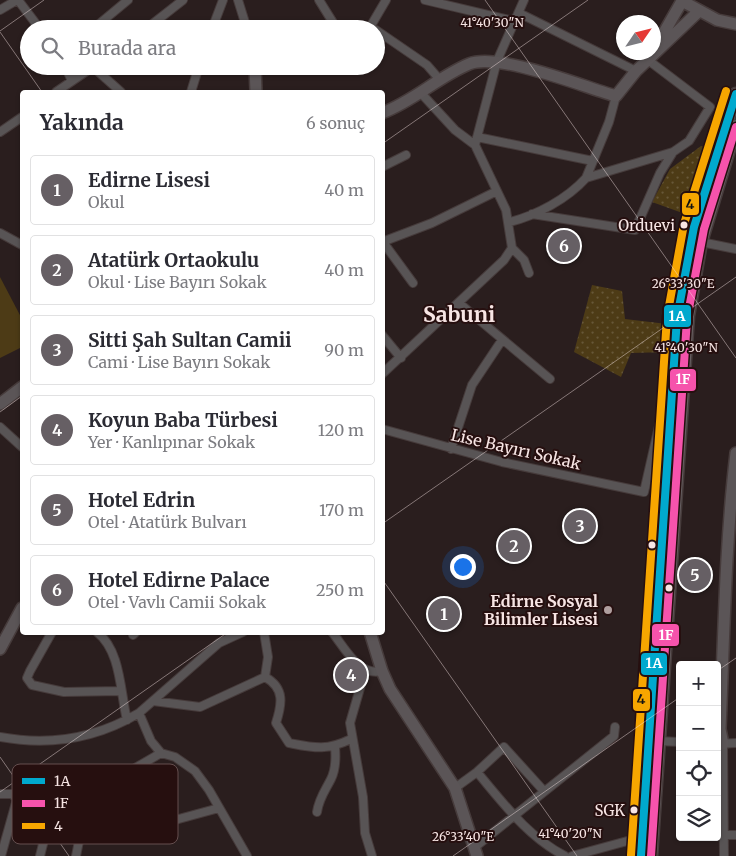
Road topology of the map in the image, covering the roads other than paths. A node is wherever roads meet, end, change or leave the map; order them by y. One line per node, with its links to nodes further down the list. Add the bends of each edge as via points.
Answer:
1 (18, 0): 11 (street); 14 (street)
2 (128, 0): 15 (street)
3 (183, 0): 16 (street)
4 (223, 0): 17 (street)
5 (238, 0): 18 (street)
6 (319, 0): 19 (street)
7 (386, 0): 20 (street)
8 (425, 0): 21 (street)
9 (524, 0): 13 (street)
10 (681, 0): 12 (street); 23 (street)
11 (0, 10)
12 (698, 12): 22 (street); 25 (street)
13 (519, 13): 21 (street); 29 (street)
14 (33, 20)
15 (104, 20)
16 (157, 20)
17 (215, 20)
18 (245, 20)
19 (331, 20)
20 (377, 20)
21 (514, 22): 28 (street)
22 (735, 30)
23 (661, 36)
24 (385, 37): 35 (street, via 427,65)
25 (661, 45)
26 (646, 60): 29 (street)
27 (658, 60): 51 (street, via 710,107 689,141)
28 (497, 61): 35 (street, via 473,63); 43 (street); 49 (street)
29 (636, 71): 43 (street)
30 (69, 75): 36 (street)
31 (81, 75): 36 (street)
32 (103, 75): 38 (street)
33 (197, 75): 39 (street)
34 (255, 75): 40 (street)
35 (440, 80): 41 (street)
36 (72, 81): 37 (street)
37 (59, 90)
38 (119, 90)
39 (192, 90)
40 (256, 90)
41 (420, 92): 44 (street); 45 (street, via 404,104); 50 (street, via 455,130)
42 (736, 94): 120 (main road, via 694,227 677,318)
43 (616, 96): 53 (street)
44 (385, 104)
45 (385, 112)
46 (20, 118): 48 (street)
47 (736, 126): 61 (main road)
48 (0, 132)
49 (478, 137): 50 (street); 53 (street)
50 (475, 145): 56 (street)
51 (673, 152): 55 (street); 57 (street, via 660,173 636,230)
52 (406, 155): 54 (street)
53 (593, 161): 55 (street)
54 (385, 165)
55 (586, 178): 57 (street, via 578,187)
56 (496, 191): 58 (street); 60 (street, via 432,223)
57 (532, 214): 58 (street)
58 (510, 222): 64 (street)
59 (0, 233): 62 (street)
60 (385, 241)
61 (701, 242): 65 (street); 102 (main road, via 686,337)
62 (20, 245)
63 (385, 245): 67 (street)
64 (512, 248): 66 (street, via 524,260); 68 (street, via 504,260)
65 (736, 249)
66 (529, 272)
67 (413, 283)
68 (459, 303): 70 (street); 71 (street)
69 (385, 339): 71 (street)
70 (502, 340): 73 (street); 80 (street, via 472,385)
71 (401, 358): 72 (street)
72 (385, 371)
73 (550, 379)
74 (20, 389): 75 (street)
75 (0, 404)
76 (662, 412): 80 (street, Lise Bayırı Sokak, via 644,492)
77 (0, 427): 79 (street)
78 (385, 430): 80 (street, Lise Bayırı Sokak)
79 (20, 445)
80 (451, 449)
81 (736, 453): 82 (street)
82 (733, 506): 96 (street)
83 (20, 612): 90 (street)
84 (50, 635): 94 (street, via 27,678 32,685 64,692)
85 (99, 635): 94 (street, via 110,646 116,659)
86 (236, 635): 95 (street, via 219,643)
87 (264, 635): 93 (street, via 268,657)
88 (335, 635): 91 (street)
89 (371, 635): 92 (street)
90 (0, 649)
91 (365, 671): 92 (street); 101 (street, via 350,723)
92 (382, 671): 111 (street, via 390,689)
93 (265, 677): 95 (street, via 200,707); 106 (street, via 274,682 280,692 282,704 276,723 289,742 317,749)
94 (120, 691): 98 (street)
95 (153, 701): 97 (street)
96 (721, 712)
97 (140, 713): 98 (street); 108 (street, via 151,741)
98 (127, 720): 100 (street, via 88,735 53,742)
99 (615, 727): 112 (street, via 614,736)
100 (0, 737)
101 (351, 739): 106 (street); 123 (street, via 357,754)
102 (658, 741): 103 (street); 130 (main road)
103 (676, 742)
104 (736, 743): 105 (street)
105 (721, 744)
106 (335, 747): 114 (street, via 336,764 320,797)
107 (720, 751): 118 (street)
108 (161, 753): 109 (street); 113 (street, via 175,757 195,771)
109 (142, 764)
110 (477, 772): 111 (street); 112 (street, via 504,747); 115 (street)
111 (455, 788): 122 (street)
112 (544, 790): 115 (street)
113 (219, 808): 117 (street); 126 (street)
114 (317, 812)
115 (514, 815): 122 (street); 127 (street, via 546,846)
116 (12, 817): 124 (street)
117 (178, 819)
118 (725, 835): 119 (street); 131 (street)
119 (736, 835)
120 (642, 837): 128 (street); 129 (main road)
121 (44, 844): 125 (street)
122 (476, 852)
123 (370, 855)
124 (1, 856)
125 (40, 856)
126 (247, 856)
127 (566, 856)
128 (572, 856)
129 (641, 856)
130 (651, 856)
131 (724, 856)

